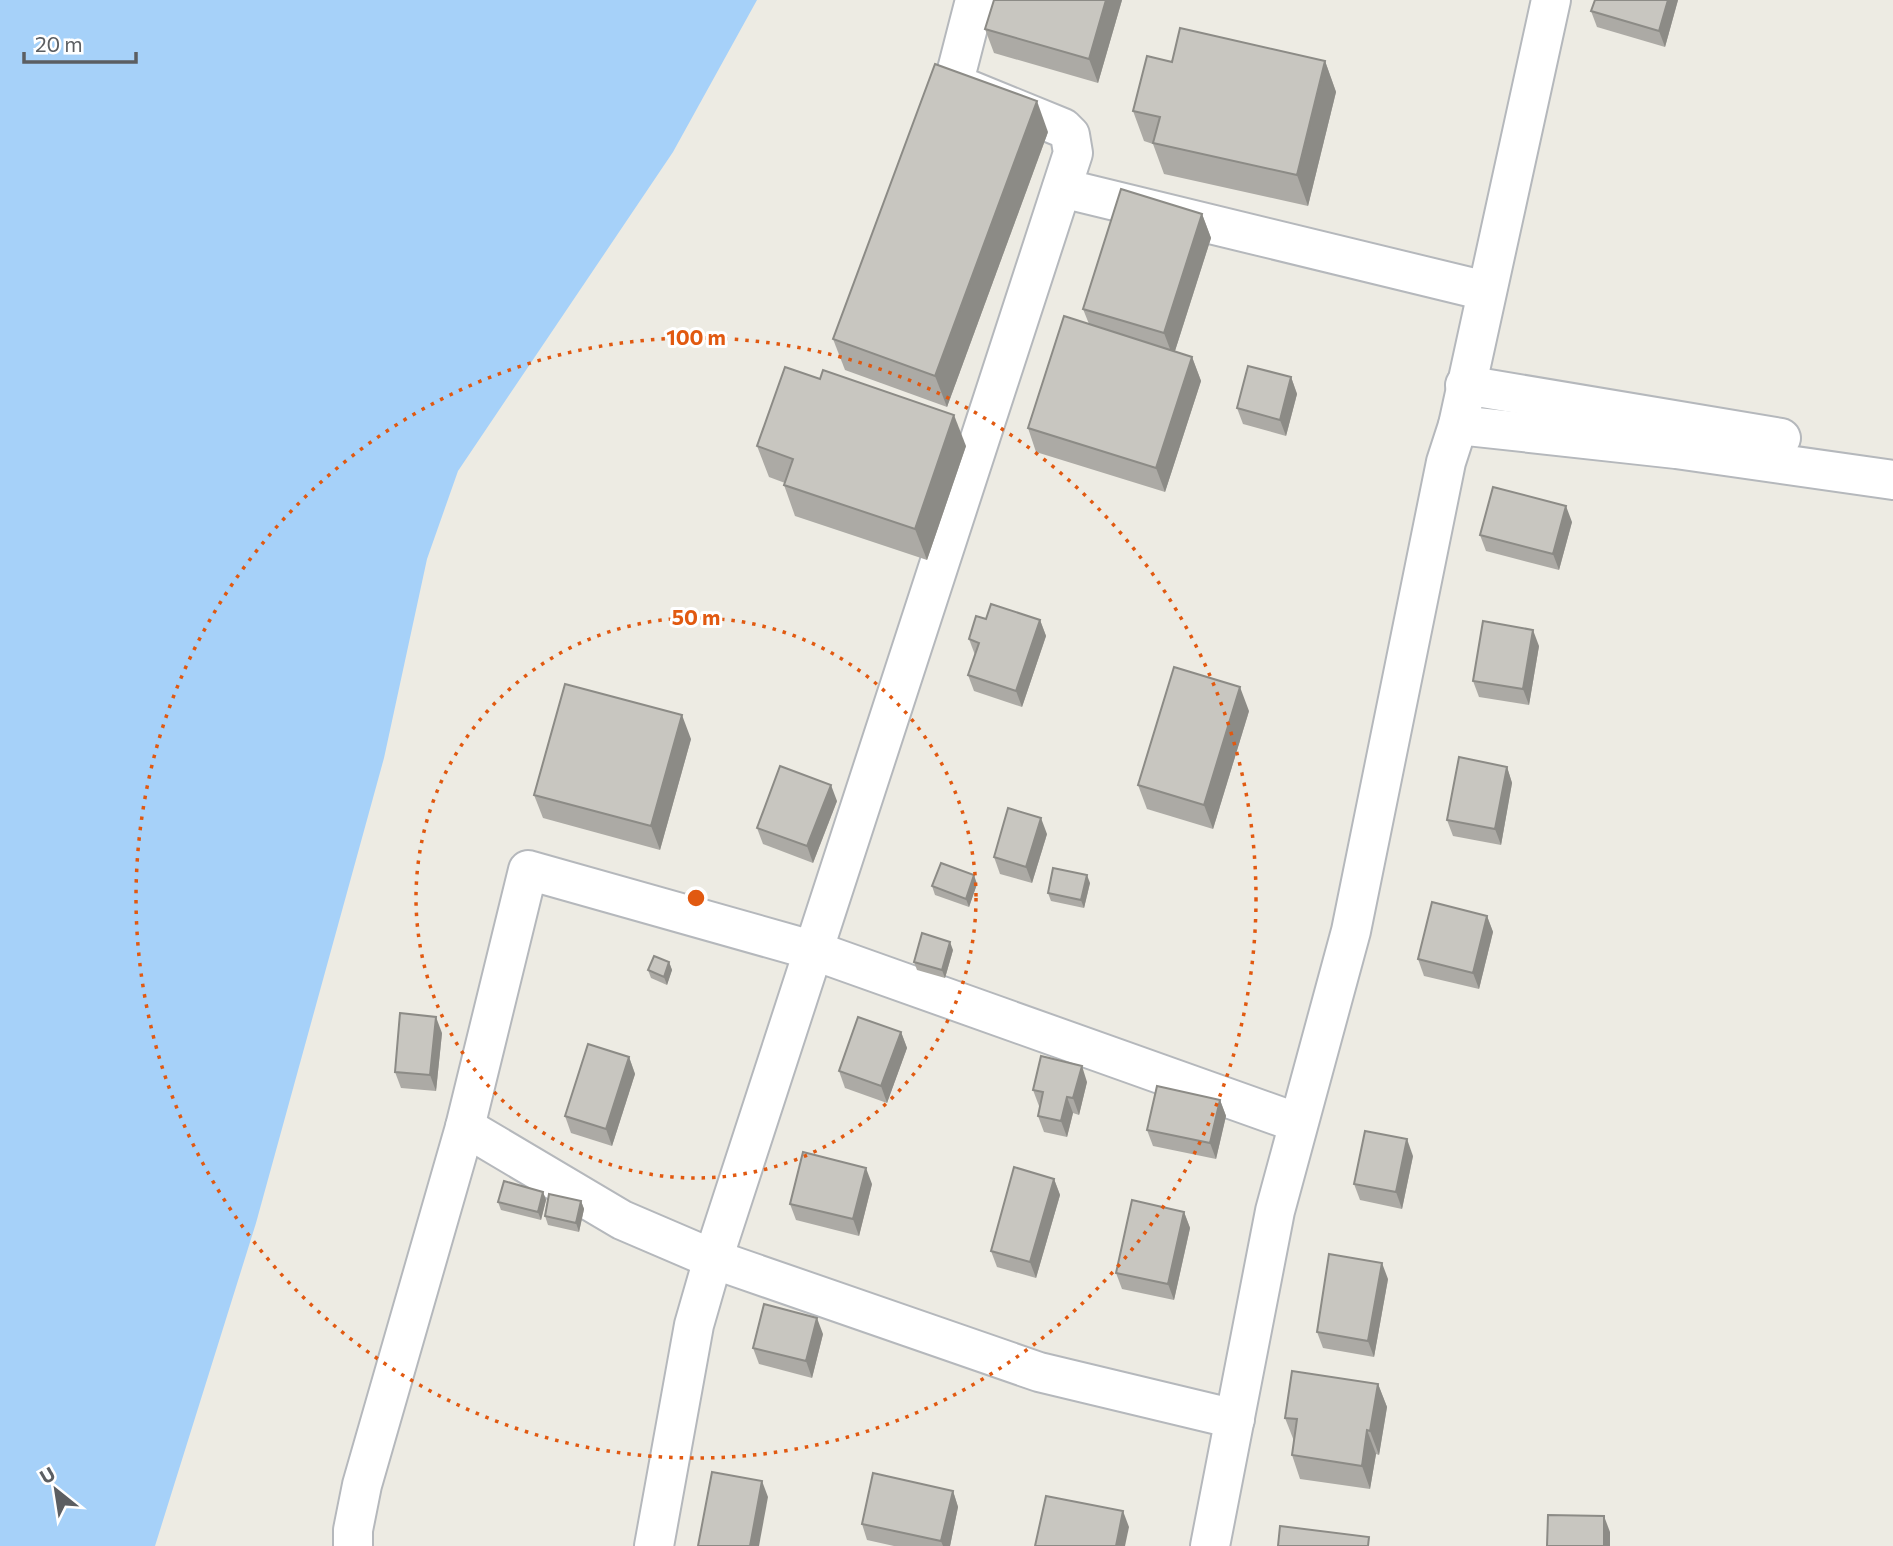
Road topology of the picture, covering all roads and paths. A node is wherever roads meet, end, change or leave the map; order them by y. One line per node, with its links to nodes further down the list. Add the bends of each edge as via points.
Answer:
1 (975, 0): 3 (street, via 956,79 967,91 1063,128 1070,135 1073,153)
2 (1551, 0): 4 (street)
3 (1062, 188): 4 (street); 9 (street)
4 (1486, 291): 5 (street)
5 (1465, 384): 6 (street); 7 (street)
6 (1458, 425): 8 (street, via 1676,449); 10 (street, via 1446,462 1351,931)
7 (1893, 457)
8 (1893, 480)
9 (815, 951): 10 (street); 11 (street, via 528,870); 12 (street)
10 (1298, 1123): 13 (street, via 1275,1210)
11 (465, 1127): 12 (street, via 622,1220); 14 (street, via 362,1485)
12 (713, 1259): 13 (street, via 1039,1372); 15 (street, via 694,1325)
13 (1235, 1419): 16 (street)
14 (353, 1546)
15 (654, 1546)
16 (1210, 1546)

